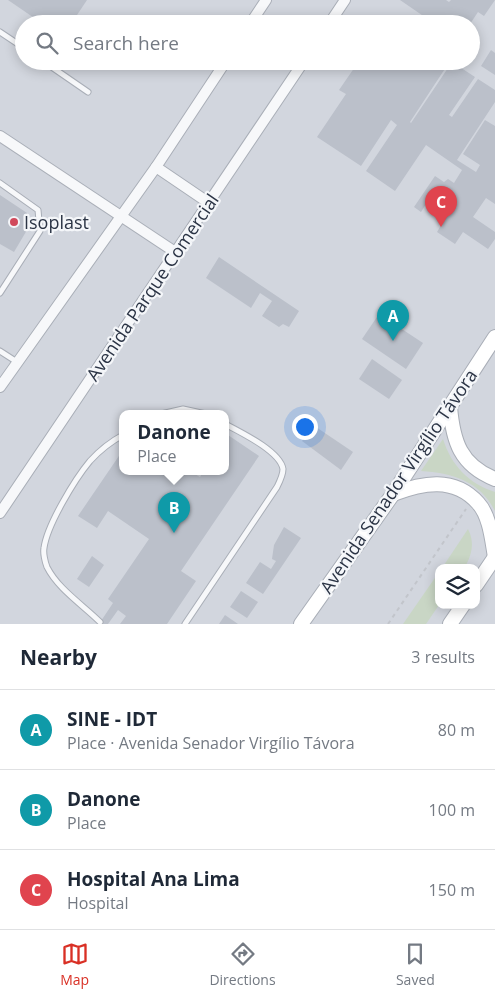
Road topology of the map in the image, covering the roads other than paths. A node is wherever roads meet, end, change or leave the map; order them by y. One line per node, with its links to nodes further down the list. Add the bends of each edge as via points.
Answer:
1 (266, 0): 3 (street)
2 (345, 0): 4 (street)
3 (256, 15)
4 (335, 15)
5 (0, 32): 6 (lane)
6 (15, 42)
7 (56, 70): 10 (lane)
8 (220, 70): 12 (street)
9 (298, 70): 14 (street, Avenida Parque Comercial)
10 (88, 92)
11 (0, 136): 15 (street)
12 (156, 167): 14 (street); 15 (street)
13 (0, 183): 17 (lane, via 38,210 40,231)
14 (209, 203): 16 (street, Avenida Parque Comercial)
15 (122, 216): 16 (street); 20 (street)
16 (174, 252): 27 (street, Avenida Parque Comercial)
17 (0, 293)
18 (495, 338): 22 (main road, Avenida Senador Virgílio Távora)
19 (0, 351): 20 (lane)
20 (16, 362): 21 (street)
21 (0, 387)
22 (450, 407): 25 (main road, via 457,446 471,465); 26 (main road, Avenida Senador Virgílio Távora)
23 (229, 426): 32 (lane, via 276,456 281,463 282,476)
24 (119, 437): 31 (lane, via 108,443 78,476 48,530 44,550 47,566 59,583)
25 (495, 479)
26 (392, 494): 28 (main road, via 437,484 461,490 479,503 486,516); 33 (main road, Avenida Senador Virgílio Távora)
27 (0, 513)
28 (495, 557): 29 (main road)
29 (480, 579)
30 (460, 609): 34 (main road)
31 (100, 622)
32 (185, 624)
33 (301, 624)
34 (450, 624)

